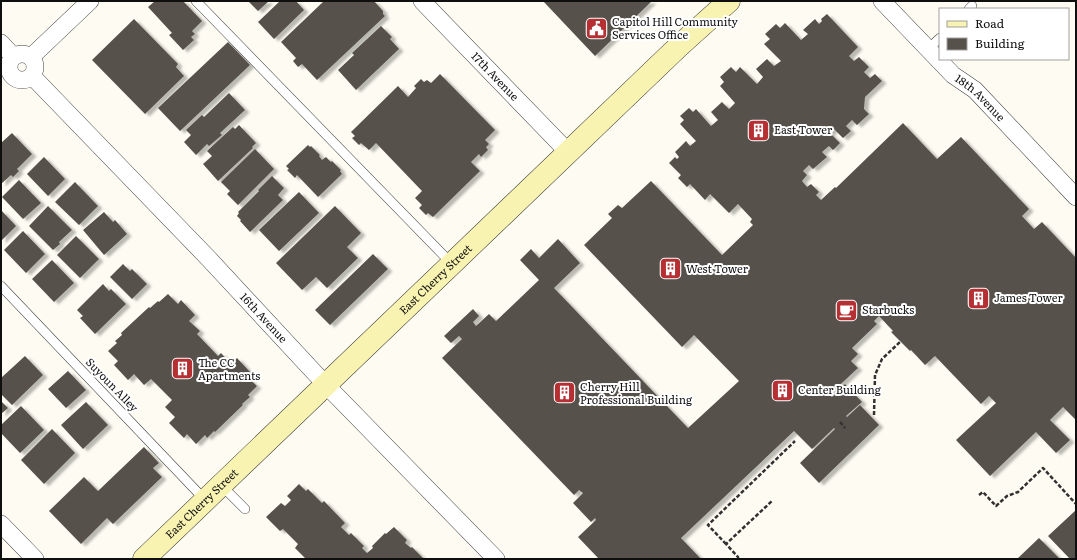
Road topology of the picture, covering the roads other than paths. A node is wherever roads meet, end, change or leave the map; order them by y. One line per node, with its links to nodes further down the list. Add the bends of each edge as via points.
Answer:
1 (90, 1): 9 (street)
2 (196, 1): 15 (lane)
3 (422, 1): 13 (street, 17th Avenue)
4 (729, 1): 13 (main road, East Cherry Street)
5 (882, 1): 7 (street, 18th Avenue)
6 (1, 43): 8 (street)
7 (934, 44)
8 (13, 56): 9 (street, via 22,53); 12 (street)
9 (31, 57): 11 (street, via 35,63)
10 (944, 60): 14 (street, 18th Avenue, via 953,75 974,90)
11 (32, 76): 12 (street, via 23,80); 17 (street, 16th Avenue, via 209,259)
12 (6, 80)
13 (568, 152): 15 (main road, East Cherry Street)
14 (1076, 197)
15 (452, 264): 17 (main road, East Cherry Street)
16 (1, 286): 19 (lane, Suyoun Alley)
17 (326, 385): 18 (main road, East Cherry Street); 24 (street, 16th Avenue)
18 (221, 485): 19 (main road, East Cherry Street); 20 (lane)
19 (206, 500): 23 (main road, East Cherry Street)
20 (245, 509)
21 (1, 524): 22 (street)
22 (35, 559)
23 (144, 559)
24 (496, 559)

